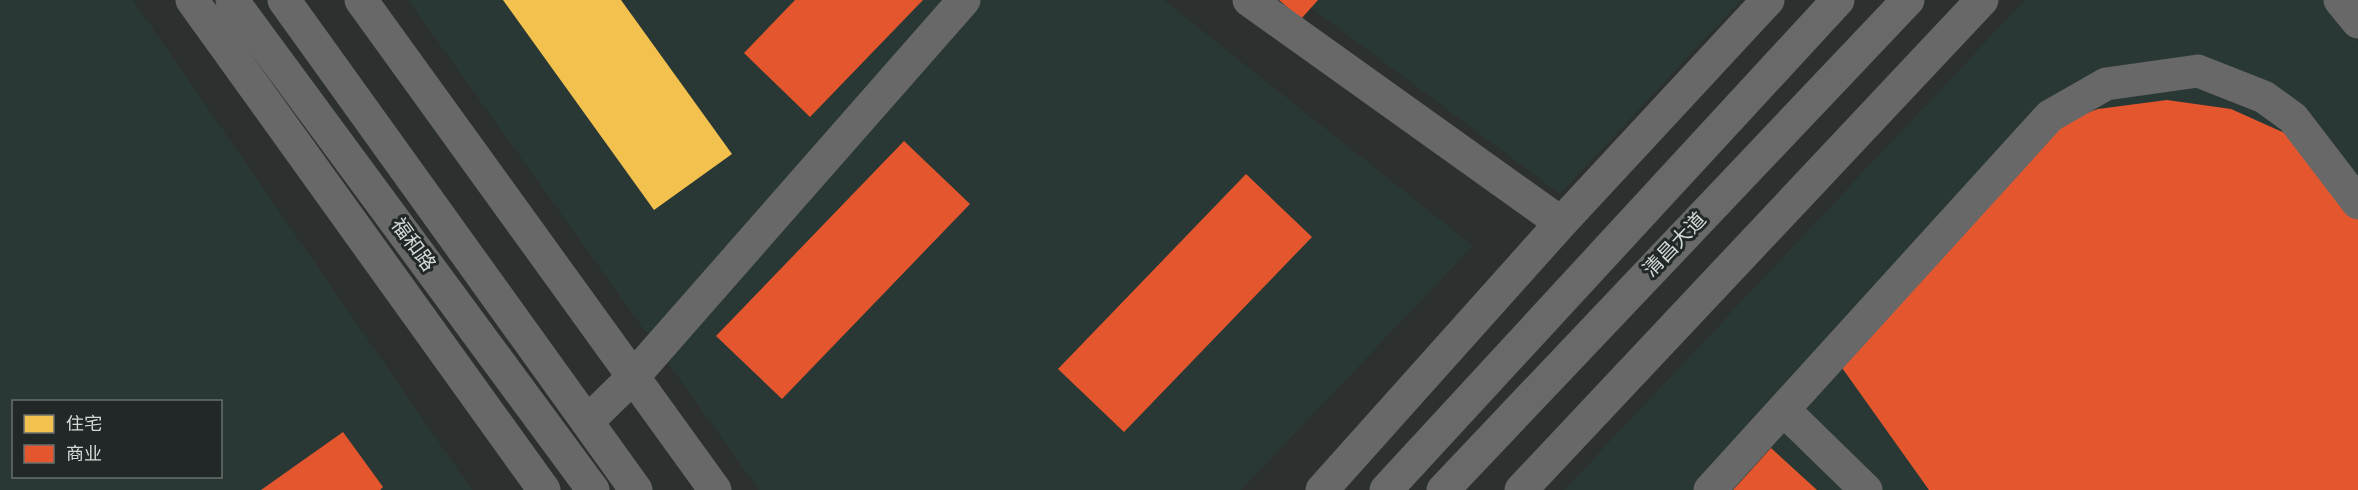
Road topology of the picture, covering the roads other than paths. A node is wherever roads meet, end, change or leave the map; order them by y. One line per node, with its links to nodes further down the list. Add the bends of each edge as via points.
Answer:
1 (192, 0): 18 (street)
2 (232, 0): 19 (street, 福和路)
3 (284, 0): 17 (street, 福和路)
4 (361, 0): 15 (street)
5 (964, 0): 15 (street)
6 (1248, 0): 14 (street)
7 (1768, 0): 14 (street)
8 (1838, 0): 23 (main road)
9 (1908, 0): 24 (main road, 清昌大道)
10 (1982, 0): 25 (street)
11 (2340, 0): 12 (street)
12 (2358, 22)
13 (2358, 203): 16 (street, via 2293,118 2264,97 2198,71 2106,84 2050,116)
14 (1561, 223): 22 (street)
15 (633, 377): 17 (street); 21 (street)
16 (1784, 410): 26 (street); 27 (street)
17 (587, 422): 20 (street, 福和路)
18 (544, 490)
19 (593, 490)
20 (636, 490)
21 (715, 490)
22 (1322, 490)
23 (1386, 490)
24 (1443, 490)
25 (1521, 490)
26 (1710, 490)
27 (1866, 490)

